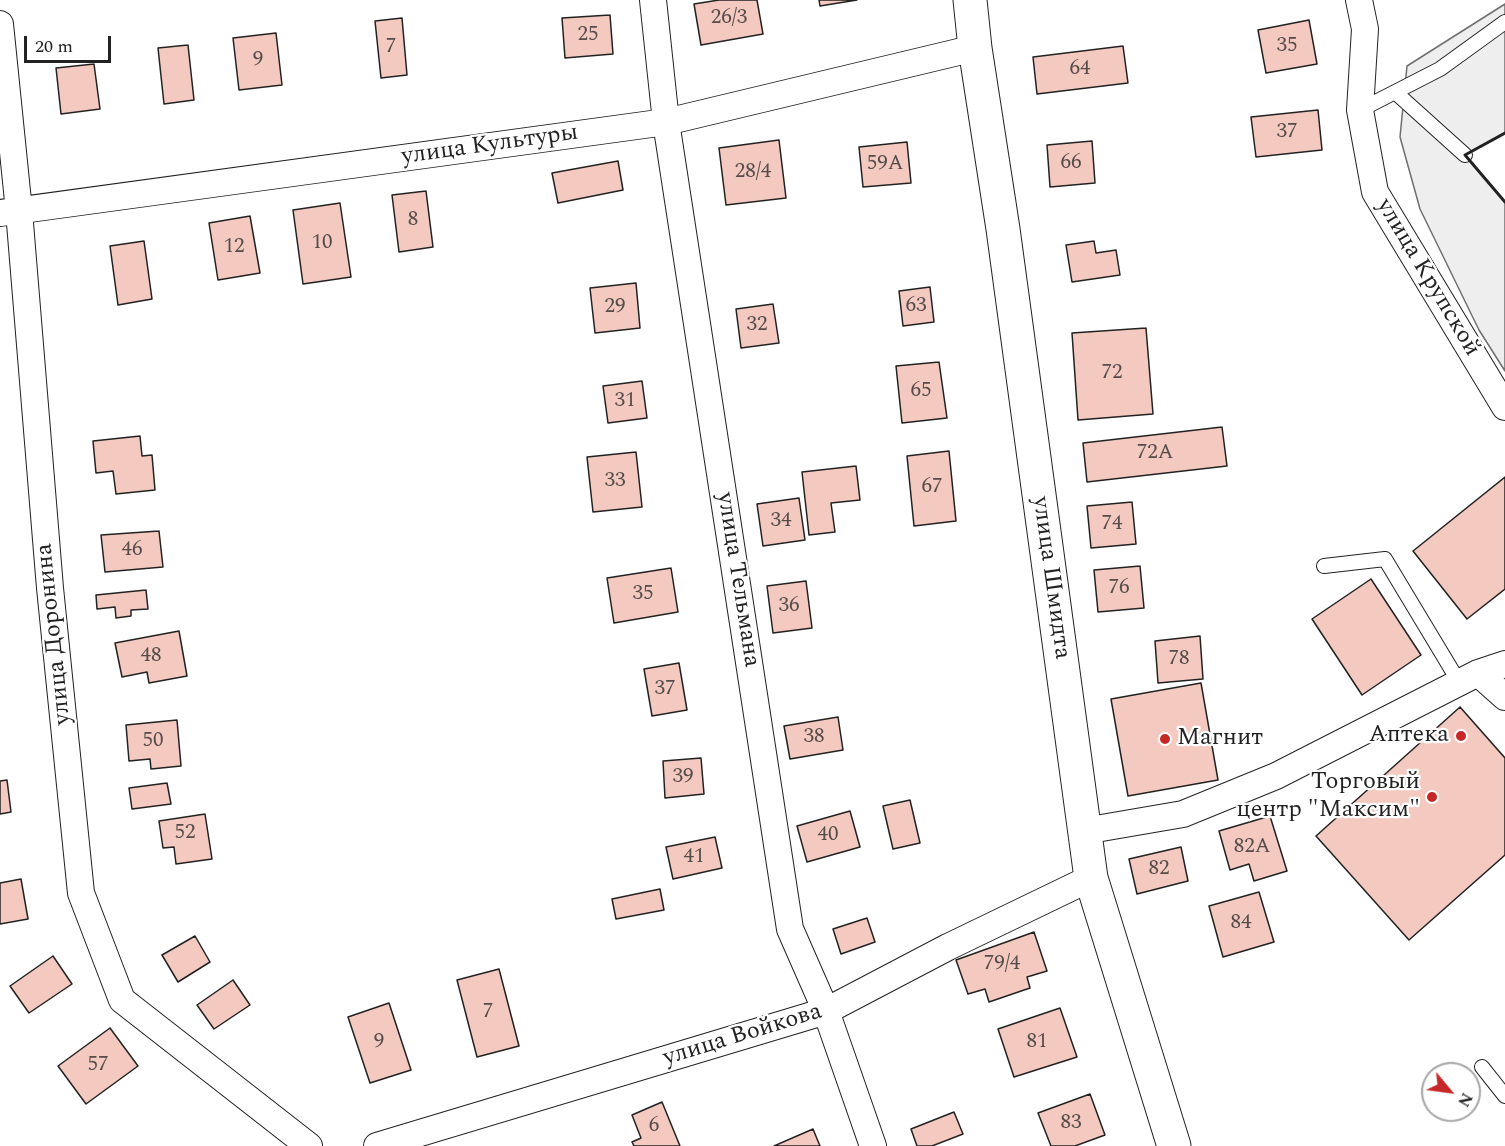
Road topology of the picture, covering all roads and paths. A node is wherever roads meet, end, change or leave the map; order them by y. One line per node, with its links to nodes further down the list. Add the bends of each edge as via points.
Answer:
1 (653, 0): 9 (street, улица Тельмана)
2 (970, 0): 6 (main road, улица Шмидта)
3 (1359, 0): 8 (street, улица Крупской, via 1365,30)
4 (1505, 22): 7 (lane, via 1440,69)
5 (0, 24): 11 (street, улица Доронина)
6 (975, 48): 9 (street, улица Культуры); 17 (main road, улица Шмидта)
7 (1395, 92): 8 (lane); 10 (lane)
8 (1360, 110): 12 (street, улица Крупской, via 1375,192)
9 (666, 122): 11 (street, улица Культуры); 19 (street, улица Тельмана, via 790,929)
10 (1465, 155)
11 (9, 212): 22 (street, улица Доронина, via 81,893 122,1000)
12 (1505, 407)
13 (1324, 566): 15 (lane, via 1385,560)
14 (1505, 664): 15 (street)
15 (1469, 677): 16 (street); 17 (street, via 1276,776 1183,814)
16 (1505, 697)
17 (1084, 831): 18 (main road, улица Шмидта)
18 (1091, 879): 19 (street, улица Войкова); 25 (main road, улица Шмидта)
19 (826, 1011): 23 (street, улица Войкова); 24 (street, улица Тельмана)
20 (1482, 1067): 21 (lane)
21 (1505, 1096)
22 (309, 1146)
23 (377, 1146)
24 (873, 1146)
25 (1174, 1146)

